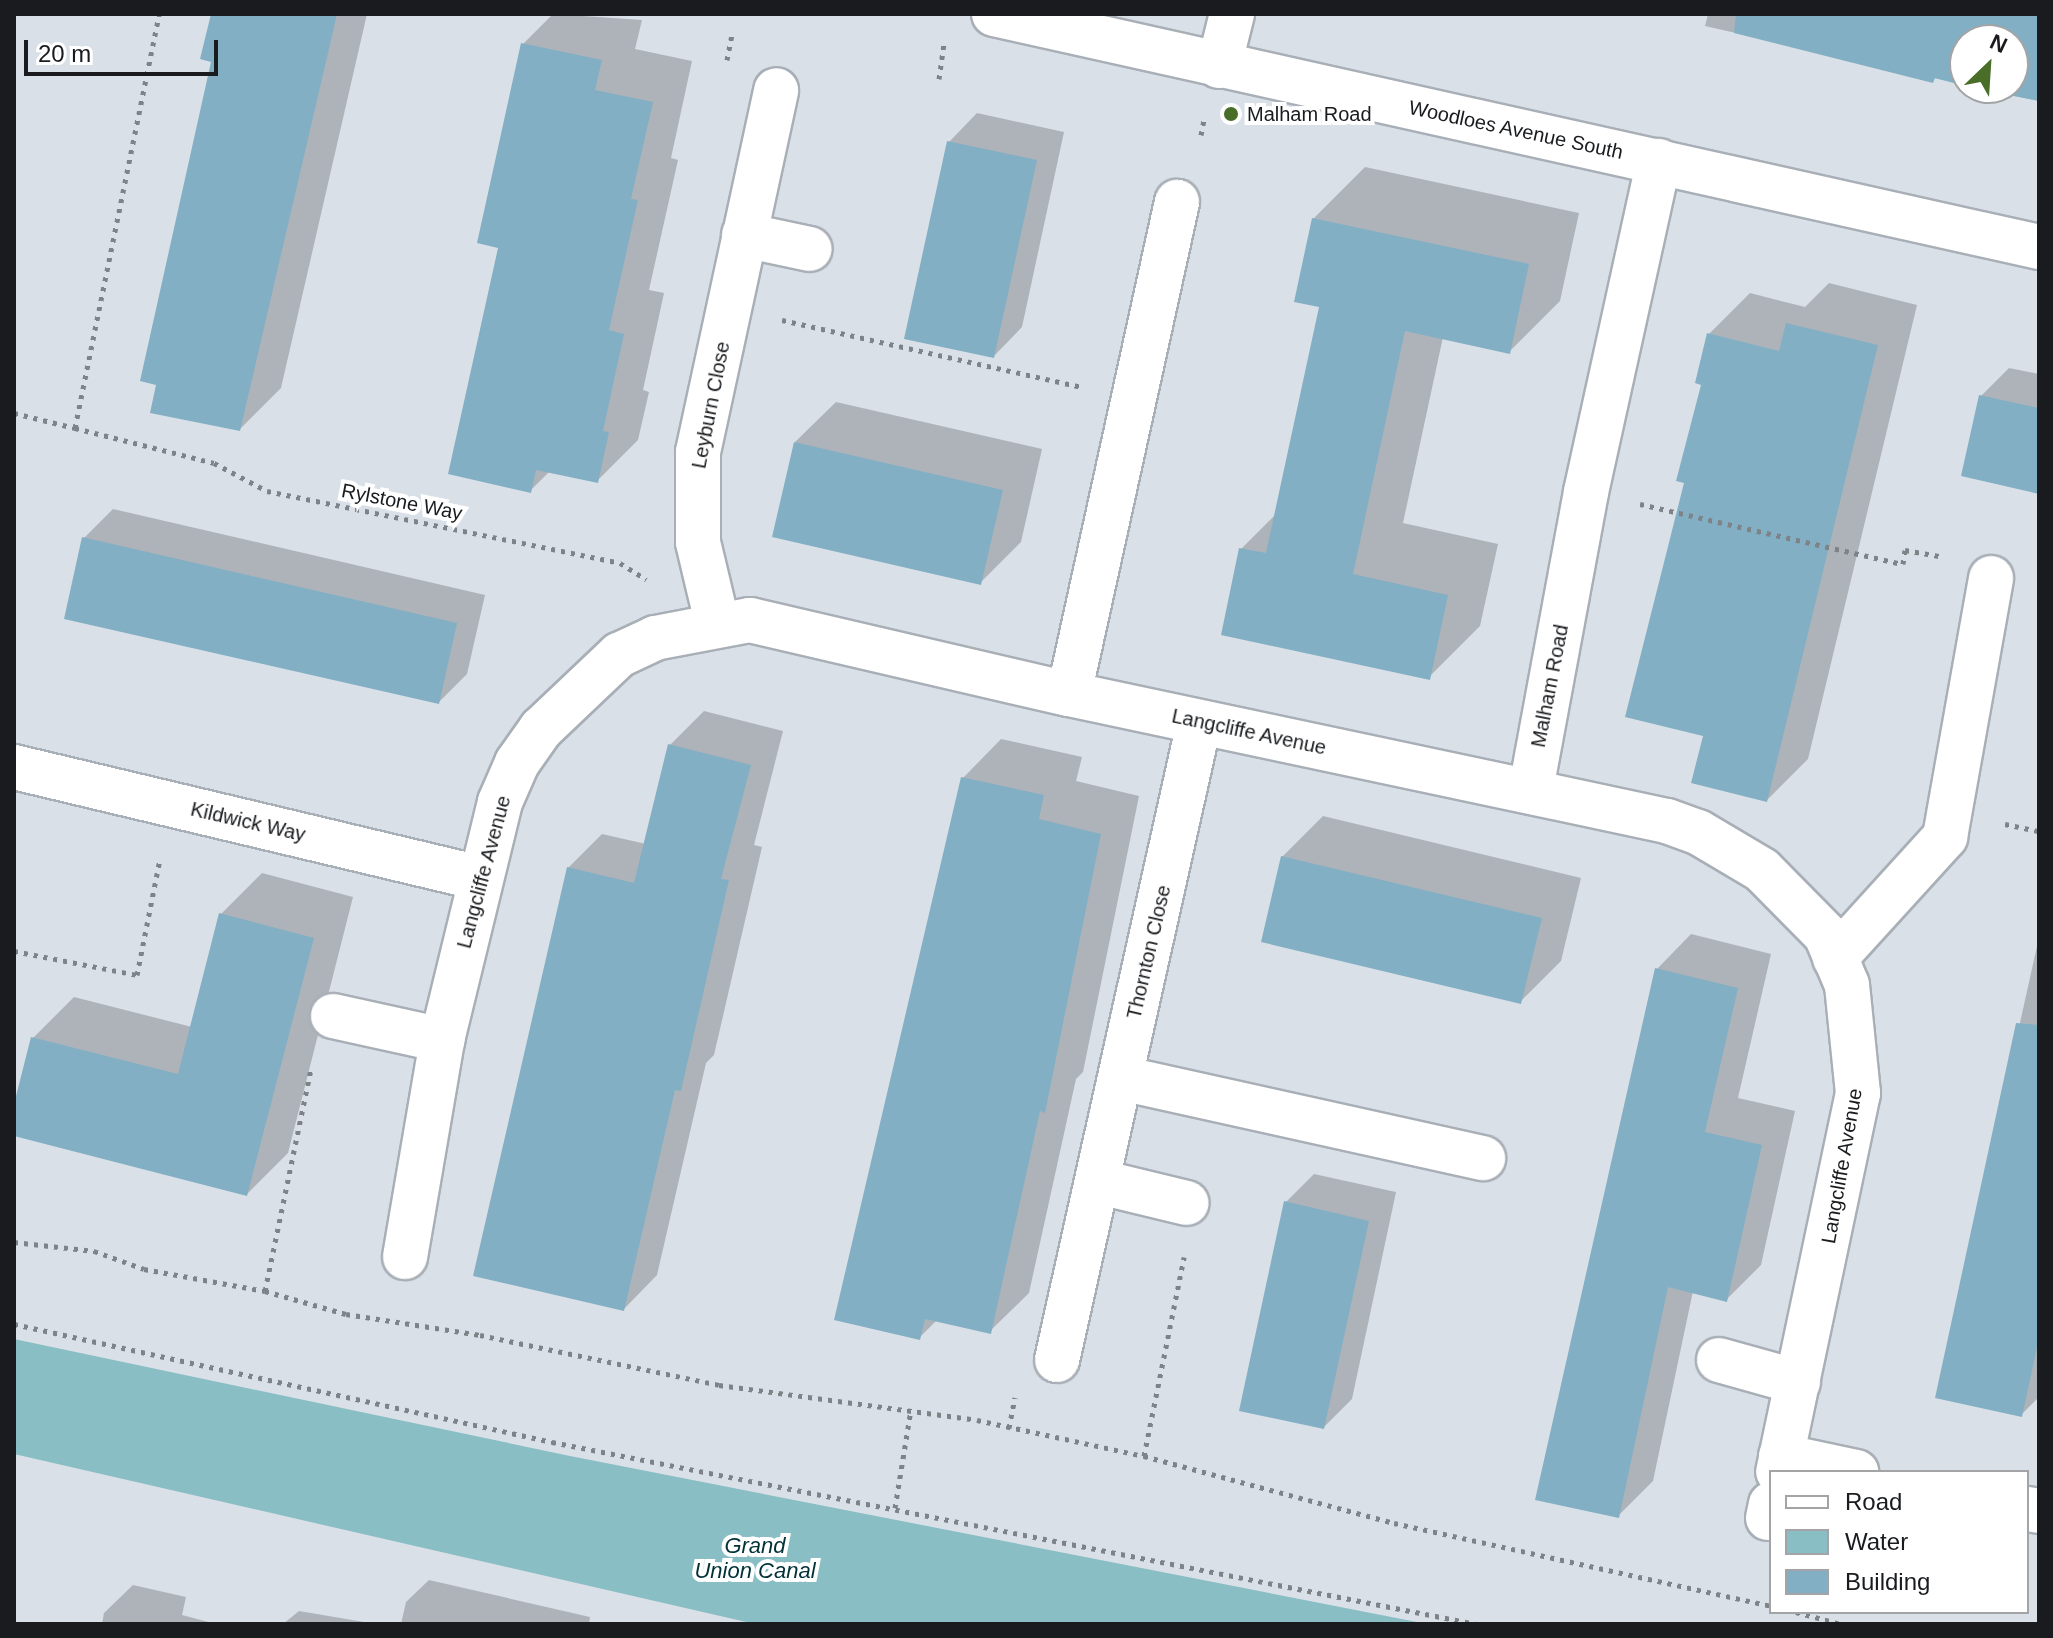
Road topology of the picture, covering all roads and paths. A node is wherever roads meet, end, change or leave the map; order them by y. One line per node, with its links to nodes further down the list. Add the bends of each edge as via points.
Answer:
1 (159, 14): 16 (path)
2 (994, 14): 6 (street, Woodloes Avenue South)
3 (1232, 14): 6 (street)
4 (732, 35): 5 (path)
5 (730, 47)
6 (1219, 66): 8 (street, Woodloes Avenue South)
7 (776, 90): 10 (street, Leyburn Close)
8 (1659, 161): 11 (street, Woodloes Avenue South); 24 (street, Malham Road, via 1586,492)
9 (1177, 202): 21 (street)
10 (744, 235): 12 (street); 20 (street, Leyburn Close, via 698,452 698,542)
11 (2039, 247)
12 (810, 249)
13 (837, 334): 14 (path)
14 (1039, 378)
15 (14, 413): 16 (path, Rylstone Way)
16 (75, 428): 20 (path, Rylstone Way, via 214,463 267,491 620,563)
17 (1624, 500): 18 (path, via 1903,564 1905,550)
18 (1950, 558)
19 (1991, 578): 28 (street, via 1945,837)
20 (717, 622): 21 (street, Langcliffe Avenue, via 764,623); 26 (street, Langcliffe Avenue, via 655,638 619,655 541,729 517,763 500,802)
21 (1069, 694): 22 (street, Langcliffe Avenue)
22 (1199, 723): 24 (street, Langcliffe Avenue); 31 (street, Thornton Close)
23 (14, 767): 25 (street, Kildwick Way)
24 (1531, 789): 28 (street, Langcliffe Avenue, via 1698,832 1762,870 1796,901 1826,935)
25 (170, 804): 26 (street, Kildwick Way); 27 (path, via 137,975)
26 (481, 878): 30 (street, Langcliffe Avenue)
27 (14, 951)
28 (1835, 958): 41 (street, Langcliffe Avenue, via 1852,1014 1858,1093)
29 (333, 1016): 30 (street); 37 (path, via 323,1013)
30 (442, 1040): 36 (street, Langcliffe Avenue)
31 (1121, 1078): 32 (street); 33 (street, Thornton Close)
32 (1483, 1158)
33 (1100, 1182): 34 (street); 39 (street, Thornton Close)
34 (1187, 1203): 43 (path, via 1194,1204)
35 (14, 1242): 37 (path, via 94,1251 144,1269)
36 (405, 1257)
37 (265, 1291): 42 (path, via 346,1314 480,1335 719,1385)
38 (14, 1324): 46 (path, via 552,1442)
39 (1057, 1360)
40 (1719, 1360): 41 (street)
41 (1798, 1382): 44 (street, Langcliffe Avenue)
42 (911, 1409): 43 (path); 46 (path)
43 (1144, 1456): 47 (path, via 1394,1523)
44 (1780, 1464): 45 (street)
45 (1837, 1470)
46 (895, 1508): 49 (path)
47 (1769, 1606)
48 (1804, 1614): 50 (path)
49 (1476, 1624)
50 (1841, 1624)

